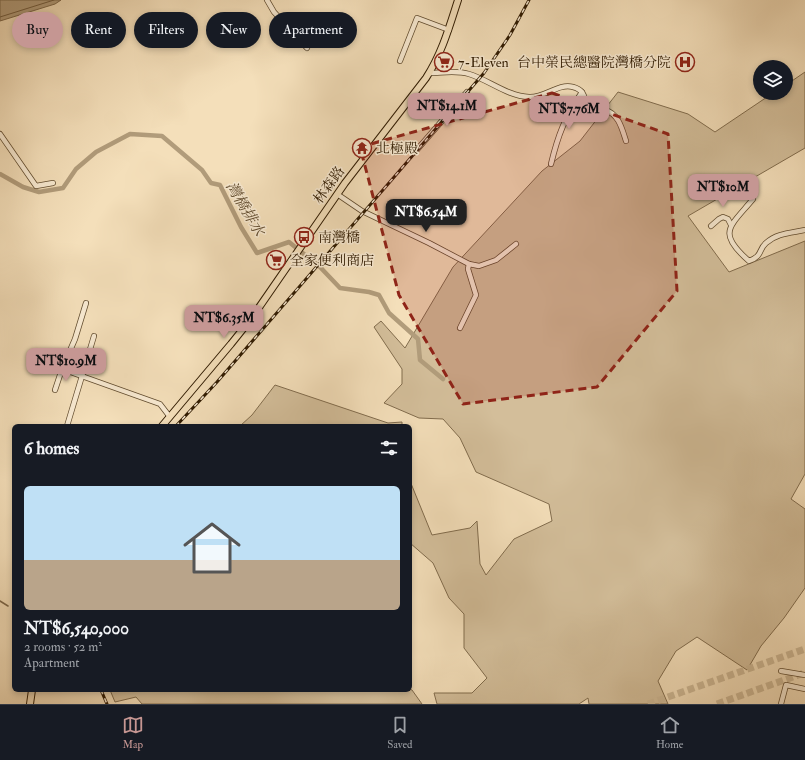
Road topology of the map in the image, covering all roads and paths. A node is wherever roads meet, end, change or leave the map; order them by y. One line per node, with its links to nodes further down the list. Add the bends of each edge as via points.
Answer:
1 (267, 0): 3 (street)
2 (458, 0): 4 (main road, 林森路)
3 (274, 12)
4 (449, 30): 5 (street, via 417,18); 6 (main road, 林森路, via 444,46)
5 (400, 61)
6 (429, 73): 8 (street, via 469,74 510,92 530,97 560,87 574,87); 14 (main road, 林森路)
7 (467, 92): 11 (street)
8 (582, 92): 10 (street, via 589,108 612,113 621,124); 12 (street, via 562,126)
9 (0, 134): 13 (street, via 36,186)
10 (626, 141)
11 (415, 152)
12 (551, 164)
13 (53, 183)
14 (337, 194): 20 (street, via 362,211); 27 (main road, 林森路, via 251,319)
15 (753, 199): 16 (street)
16 (731, 225): 17 (street, via 728,219 723,217); 18 (street, via 729,236 732,244 749,261 755,259 765,244 778,235)
17 (711, 226)
18 (805, 230)
19 (516, 244): 20 (street, via 496,260 479,266)
20 (469, 264): 22 (street, via 476,295)
21 (86, 302): 24 (street, via 75,339)
22 (460, 328)
23 (94, 336): 25 (street)
24 (62, 369): 25 (street); 26 (street)
25 (81, 376): 27 (street, via 160,404); 28 (street)
26 (55, 390)
27 (170, 417): 29 (main road)
28 (68, 424)
29 (164, 424)
30 (781, 671): 31 (street)
31 (805, 675)
32 (805, 689): 35 (street, via 786,685)
33 (32, 692): 34 (main road)
34 (30, 704)
35 (781, 704)

